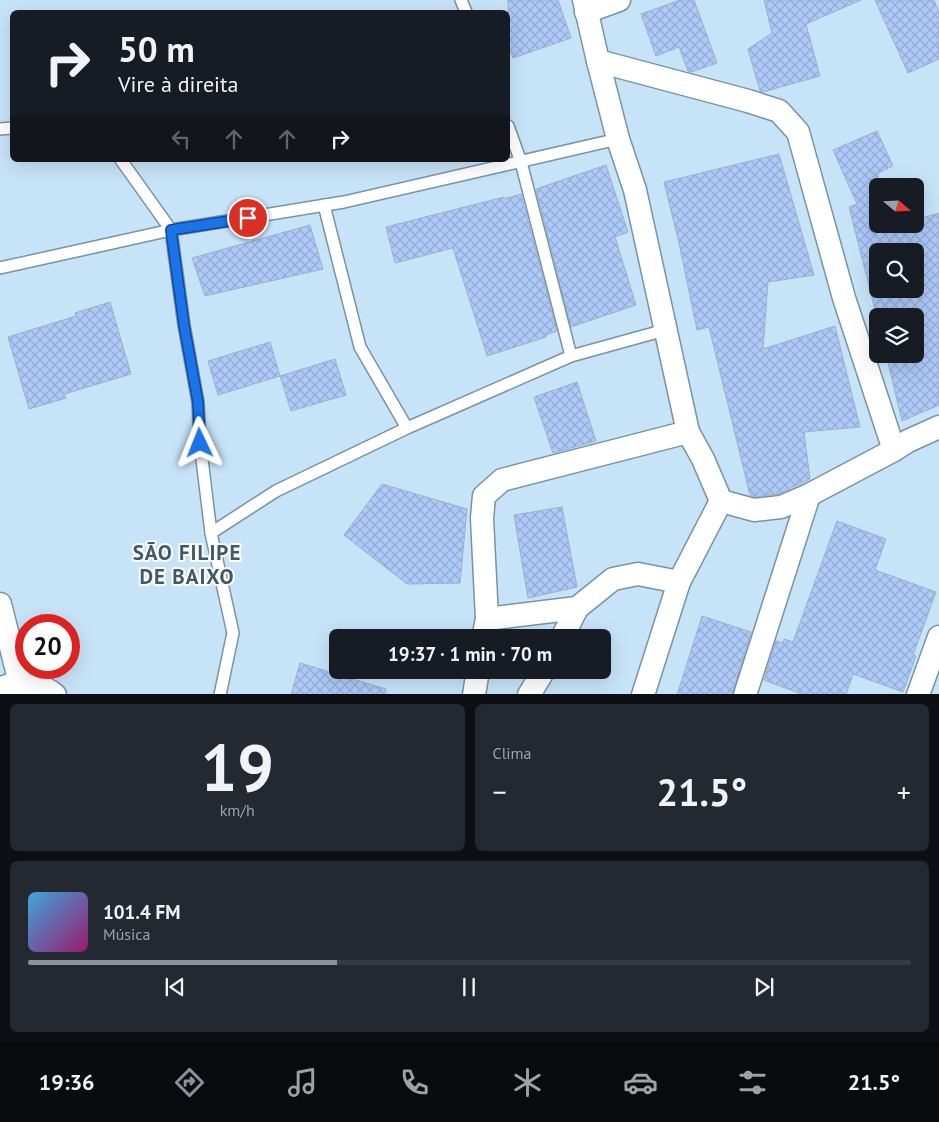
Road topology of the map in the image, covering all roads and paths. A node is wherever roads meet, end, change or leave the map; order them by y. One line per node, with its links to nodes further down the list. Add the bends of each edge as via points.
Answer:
1 (619, 0): 2 (street)
2 (585, 6): 3 (street)
3 (598, 60): 5 (street); 16 (street, via 779,110 798,132 844,298)
4 (510, 132): 7 (lane)
5 (618, 139): 7 (lane); 11 (street, via 635,190)
6 (122, 162): 9 (lane)
7 (521, 162): 8 (lane); 12 (lane)
8 (324, 205): 9 (lane); 14 (lane, via 360,347)
9 (171, 230): 10 (lane); 19 (lane, via 198,402)
10 (0, 268)
11 (665, 330): 12 (lane); 15 (street)
12 (571, 356): 14 (lane)
13 (939, 427): 16 (street)
14 (407, 428): 19 (lane, via 276,491)
15 (688, 432): 18 (street, via 704,459); 23 (street, via 502,480 484,496)
16 (894, 450): 17 (street)
17 (809, 495): 18 (street, via 782,507 754,510); 34 (street)
18 (721, 501): 20 (street)
19 (211, 533): 30 (lane, via 233,633)
20 (679, 582): 22 (street, via 638,574 614,579); 33 (street)
21 (0, 604): 28 (street)
22 (577, 608): 23 (street); 24 (street)
23 (485, 628)
24 (566, 629)
25 (939, 637): 35 (street)
26 (476, 679): 31 (street)
27 (538, 679): 32 (street)
28 (10, 686): 29 (street, via 36,685)
29 (55, 694)
30 (220, 694)
31 (474, 694)
32 (529, 694)
33 (643, 694)
34 (745, 694)
35 (918, 694)

